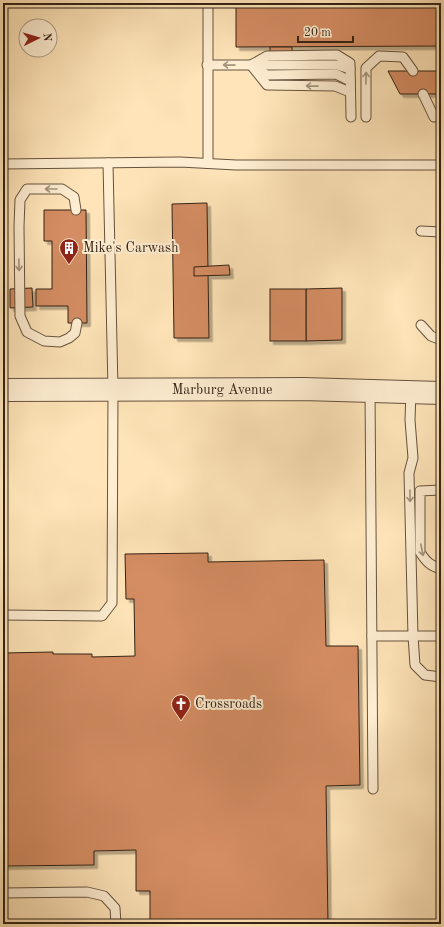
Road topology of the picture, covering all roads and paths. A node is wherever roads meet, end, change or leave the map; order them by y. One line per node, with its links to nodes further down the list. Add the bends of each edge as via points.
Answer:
1 (208, 3): 2 (lane)
2 (207, 65): 3 (lane, one-way to 2); 12 (lane)
3 (251, 65): 5 (lane, via 267,74 336,74); 5 (lane, via 337,65 350,69); 6 (lane, one-way to 3, via 335,86 267,85)
4 (413, 71): 9 (lane, one-way to 4, via 366,68 379,56 403,57)
5 (350, 81): 6 (lane)
6 (350, 92): 8 (lane)
7 (423, 94): 10 (lane)
8 (351, 117)
9 (366, 117)
10 (434, 117)
11 (108, 163): 12 (lane); 13 (lane); 21 (lane)
12 (208, 163): 14 (lane)
13 (3, 164)
14 (441, 165)
15 (76, 210): 18 (lane, one-way to 18, via 74,197 62,189 27,189 20,200 19,226 20,316 27,332 44,341 60,342 75,333)
16 (421, 231): 17 (lane)
17 (441, 232)
18 (77, 323)
19 (421, 326): 20 (lane, via 431,336)
20 (441, 340)
21 (113, 389): 22 (street, Marburg Avenue); 23 (street, Marburg Avenue); 28 (lane, via 112,603 102,616)
22 (3, 390)
23 (370, 391): 24 (street, Marburg Avenue); 29 (lane)
24 (411, 392): 25 (street, Marburg Avenue); 30 (lane, one-way to 30, via 413,458 409,473)
25 (441, 392)
26 (441, 490): 27 (lane, one-way to 27, via 420,491 420,552 433,567)
27 (441, 569)
28 (3, 615)
29 (372, 636): 30 (lane); 33 (lane)
30 (413, 636): 31 (lane); 32 (lane, via 415,665 425,675)
31 (441, 636)
32 (441, 678)
33 (373, 789)
34 (3, 894): 35 (lane, via 86,892 104,896 115,908)
35 (116, 924)

